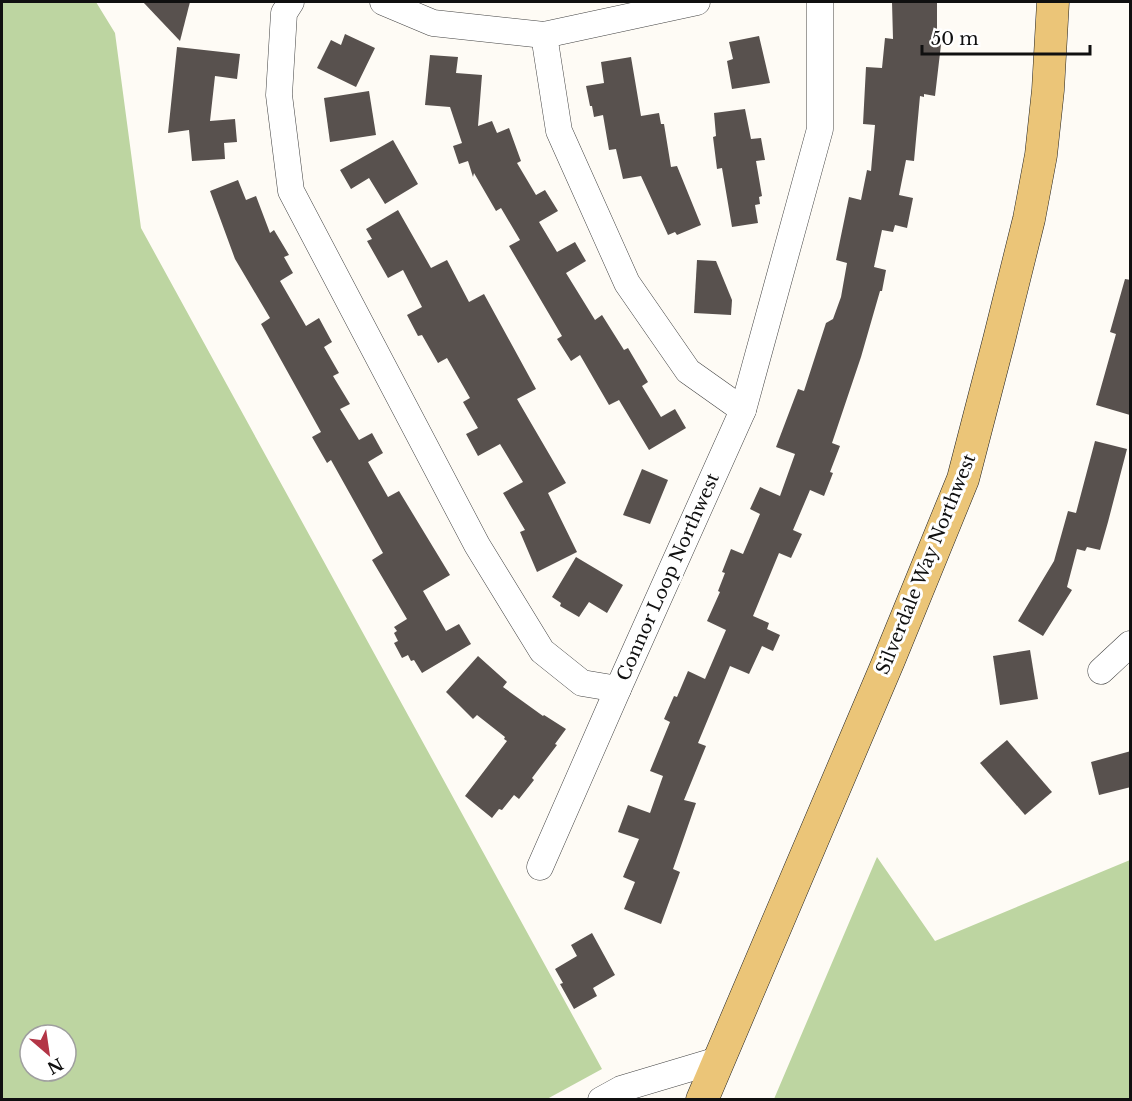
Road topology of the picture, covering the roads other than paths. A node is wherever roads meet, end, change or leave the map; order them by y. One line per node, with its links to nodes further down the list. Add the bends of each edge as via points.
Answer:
1 (291, 2): 10 (street, Connor Loop Northwest, via 284,13 279,95 291,191 477,544 542,651 582,683)
2 (384, 2): 6 (street, via 434,22)
3 (697, 2): 6 (street)
4 (820, 2): 7 (street, Connor Loop Northwest, via 820,129)
5 (1053, 2): 12 (main road, Silverdale Way Northwest, via 1039,166 963,479)
6 (544, 35): 7 (street, via 559,131 627,283 688,371)
7 (743, 410): 10 (street, Connor Loop Northwest)
8 (1131, 644): 9 (street)
9 (1101, 671)
10 (618, 689): 11 (street)
11 (540, 867)
12 (718, 1060): 13 (street, via 621,1089); 14 (main road, Silverdale Way Northwest)
13 (601, 1100)
14 (702, 1100)

